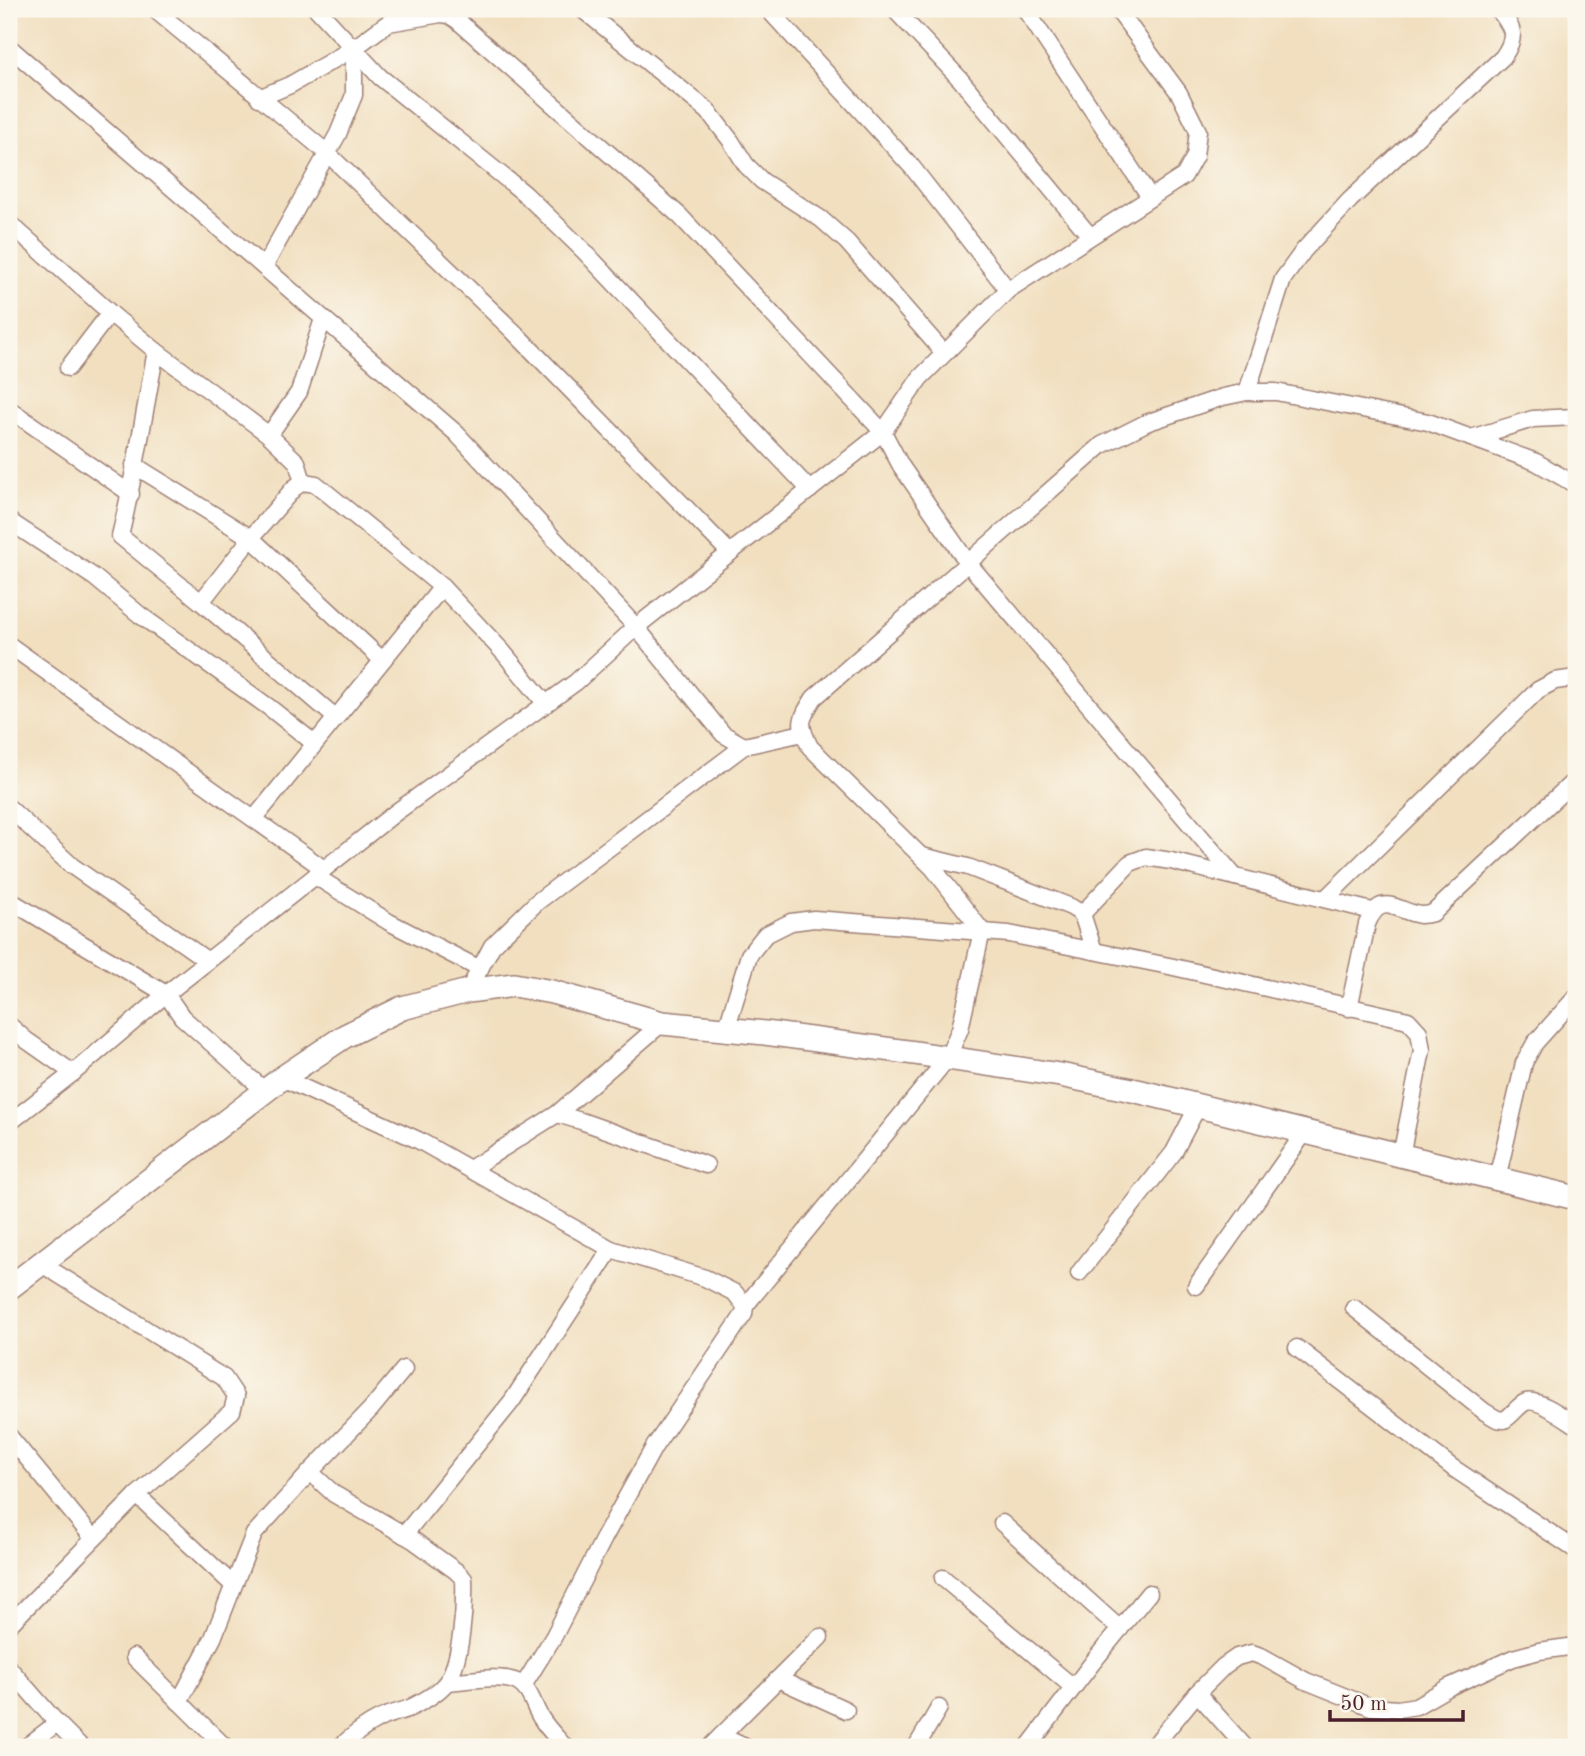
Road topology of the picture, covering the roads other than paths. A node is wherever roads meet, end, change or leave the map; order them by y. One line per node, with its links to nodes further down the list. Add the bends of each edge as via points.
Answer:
1 (154, 9): 12 (street)
2 (317, 9): 11 (street)
3 (582, 9): 22 (street, via 708,111 762,181 821,219 847,242)
4 (768, 9): 18 (street, via 912,167)
5 (894, 9): 16 (street, via 960,79)
6 (1026, 9): 14 (street)
7 (1117, 9): 14 (street, via 1179,93 1198,131 1195,156 1184,176)
8 (1498, 9): 24 (street, via 1512,27 1512,44 1503,57 1350,200 1283,279)
9 (453, 12): 11 (street, via 388,23); 27 (street, via 680,216)
10 (9, 47): 17 (street)
11 (354, 48): 12 (street); 13 (street, via 355,95); 33 (street, via 380,77 525,194 584,251)
12 (259, 98): 13 (street)
13 (326, 152): 17 (street); 37 (street, via 512,330)
14 (1150, 197): 16 (street)
15 (9, 223): 19 (street)
16 (1090, 236): 18 (street)
17 (264, 267): 20 (street)
18 (1007, 290): 22 (street)
19 (110, 313): 21 (street); 23 (street)
20 (323, 318): 28 (street, via 299,392); 41 (street, via 456,433)
21 (156, 351): 28 (street); 30 (street)
22 (944, 353): 27 (street, via 920,378)
23 (68, 368)
24 (1247, 391): 29 (street, via 1276,392 1428,422); 38 (street, via 1146,423 1102,445)
25 (9, 410): 34 (street)
26 (1576, 416): 29 (street, via 1532,419)
27 (883, 432): 33 (street); 38 (street)
28 (269, 435): 31 (street, via 297,462)
29 (1471, 438): 32 (street, via 1536,462)
30 (134, 466): 34 (street); 36 (street)
31 (303, 482): 36 (street); 39 (street, via 316,484)
32 (1576, 485)
33 (810, 490): 37 (street)
34 (131, 494): 40 (street, via 121,536)
35 (9, 521): 48 (street, via 93,577)
36 (251, 538): 40 (street); 43 (street)
37 (730, 553): 41 (street)
38 (968, 563): 47 (street, via 814,698 801,718); 55 (street)
39 (442, 587): 43 (street); 45 (street)
40 (201, 602): 46 (street)
41 (636, 627): 45 (street); 49 (street, via 723,734)
42 (9, 645): 52 (street)
43 (382, 660): 46 (street)
44 (1576, 678): 57 (street, via 1538,690)
45 (546, 704): 54 (street)
46 (335, 717): 48 (street)
47 (803, 733): 49 (street); 53 (street, via 810,747)
48 (314, 743): 52 (street)
49 (744, 746): 63 (street, via 537,902 492,946)
50 (1576, 779): 58 (street, via 1433,913 1422,915 1391,905)
51 (9, 808): 62 (street, via 72,866)
52 (254, 819): 54 (street)
53 (920, 855): 59 (street, via 968,867); 60 (street)
54 (320, 873): 62 (street); 63 (street, via 389,922)
55 (1235, 877): 57 (street); 59 (street, via 1146,856 1130,863)
56 (9, 900): 65 (street)
57 (1325, 900): 58 (street)
58 (1372, 911): 67 (street)
59 (1082, 914): 61 (street)
60 (982, 931): 61 (street); 70 (street, via 814,919 791,922 765,935 749,954); 71 (street, via 960,1029)
61 (1094, 951): 67 (street)
62 (208, 961): 65 (street)
63 (480, 969): 64 (street)
64 (468, 991): 68 (street, via 514,985); 73 (street, via 402,1009 345,1035)
65 (166, 994): 72 (street); 73 (street, via 182,1017)
66 (1576, 997): 81 (street, via 1535,1043 1524,1063)
67 (1349, 1008): 78 (street, via 1408,1020 1419,1032 1422,1050)
68 (662, 1024): 70 (street); 75 (street)
69 (9, 1025): 72 (street)
70 (726, 1030): 71 (street)
71 (947, 1059): 74 (street, via 1060,1075); 88 (street)
72 (73, 1073): 76 (street)
73 (273, 1085): 80 (street, via 418,1140); 84 (street)
74 (1198, 1106): 77 (street); 85 (street, via 1174,1152)
75 (557, 1114): 79 (street); 80 (street)
76 (9, 1123)
77 (1305, 1132): 78 (street); 86 (street)
78 (1401, 1156): 81 (street)
79 (706, 1165)
80 (470, 1169): 83 (street)
81 (1497, 1179): 82 (street)
82 (1576, 1198)
83 (611, 1249): 88 (street, via 705,1278 735,1293); 97 (street, via 512,1401)
84 (40, 1263): 87 (street); 95 (street, via 224,1378 236,1396 232,1411)
85 (1079, 1273)
86 (1196, 1286)
87 (9, 1288)
88 (745, 1306): 111 (street, via 654,1447)
89 (1354, 1308): 92 (street, via 1497,1419 1512,1416 1530,1401)
90 (1297, 1348): 99 (street, via 1453,1468)
91 (404, 1369): 94 (street)
92 (1576, 1425)
93 (9, 1436): 98 (street)
94 (310, 1472): 97 (street, via 334,1494); 101 (street, via 254,1534)
95 (137, 1495): 98 (street); 101 (street)
96 (1002, 1523): 104 (street)
97 (404, 1535): 110 (street, via 464,1579 456,1664)
98 (93, 1538): 103 (street)
99 (1576, 1550)
100 (943, 1578): 112 (street)
101 (233, 1585): 114 (street, via 213,1639)
102 (1149, 1593): 104 (street)
103 (9, 1625)
104 (1120, 1629): 112 (street)
105 (820, 1637): 109 (street)
106 (1576, 1646): 113 (street, via 1513,1658 1416,1706 1398,1709 1370,1707 1252,1653 1224,1666)
107 (134, 1657): 114 (street)
108 (9, 1668): 117 (street)
109 (778, 1679): 116 (street); 118 (street)
110 (447, 1682): 111 (street, via 509,1679); 122 (street, via 410,1707 379,1719)
111 (523, 1686): 123 (street)
112 (1073, 1687): 126 (street)
113 (1197, 1693): 127 (street); 128 (street)
114 (179, 1702): 121 (street)
115 (939, 1708): 125 (street)
116 (846, 1710)
117 (57, 1723): 119 (street); 120 (street)
118 (716, 1742): 124 (street)
119 (26, 1747)
120 (81, 1747)
121 (225, 1747)
122 (340, 1747)
123 (565, 1747)
124 (745, 1747)
125 (916, 1747)
126 (1028, 1747)
127 (1153, 1747)
128 (1245, 1747)

